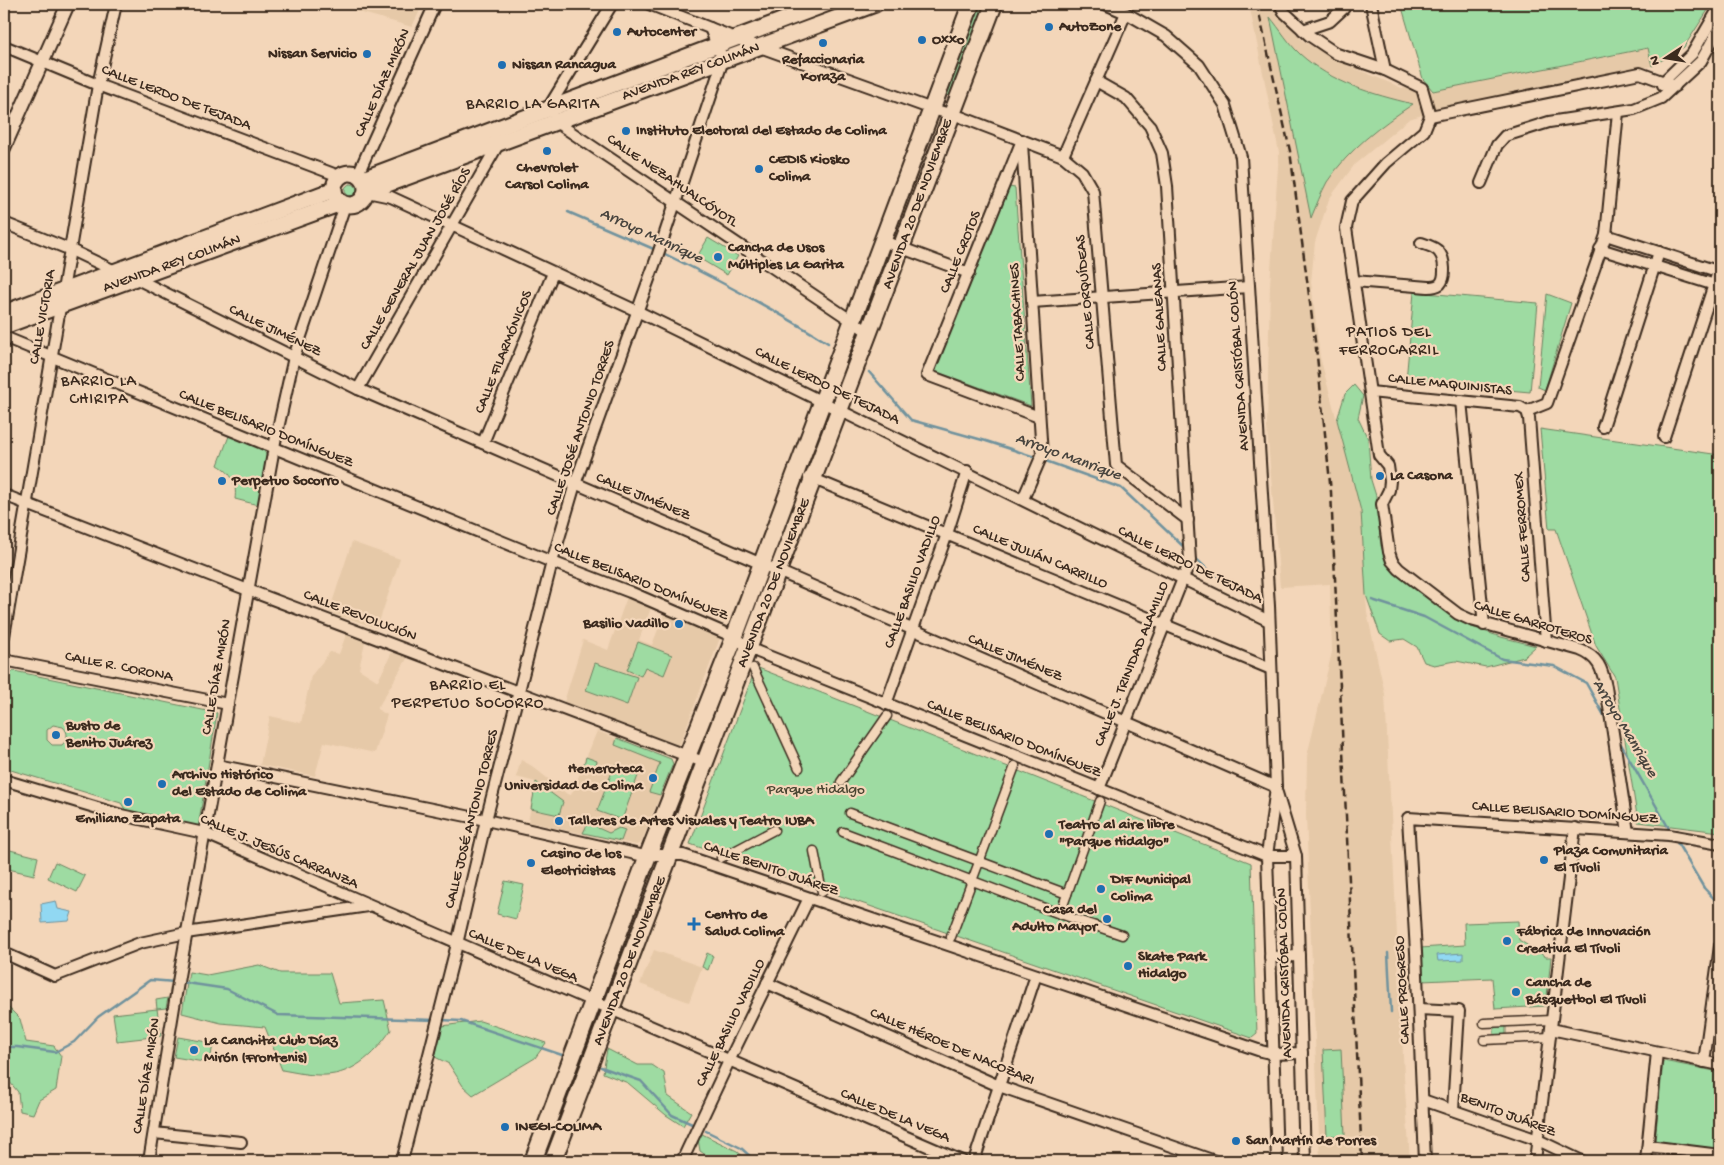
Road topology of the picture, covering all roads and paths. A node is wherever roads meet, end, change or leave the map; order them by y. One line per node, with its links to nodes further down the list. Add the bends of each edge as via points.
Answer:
1 (68, 4): 25 (street)
2 (116, 4): 29 (street, CALLE VICTORIA)
3 (435, 4): 41 (street, CALLE DÍAZ MIRÓN)
4 (612, 4): 35 (street)
5 (649, 4): 18 (street, CALLE ORQUÍDEAS)
6 (826, 4): 20 (main road, AVENIDA REY COLIMÁN)
7 (876, 4): 23 (main road, AVENIDA REY COLIMÁN)
8 (971, 4): 32 (main road, AVENIDA 20 DE NOVIEMBRE)
9 (994, 4): 34 (main road, AVENIDA 20 DE NOVIEMBRE)
10 (1105, 4): 16 (street, AVENIDA CRISTÓBAL COLÓN)
11 (1118, 4): 16 (street)
12 (1280, 4): 19 (street)
13 (1343, 4): 19 (street, via 1344,8 1330,21)
14 (1371, 4): 26 (street)
15 (1720, 6): 28 (street, via 1692,54)
16 (1126, 13): 27 (street); 62 (street, AVENIDA CRISTÓBAL COLÓN, via 1166,36 1199,65 1224,105 1241,157)
17 (1720, 27): 30 (street, via 1701,60)
18 (710, 28): 20 (street, CALLE ORQUÍDEAS); 21 (street)
19 (1303, 30): 26 (street, via 1337,54)
20 (735, 38): 21 (main road, AVENIDA REY COLIMÁN); 23 (street, CALLE ORQUÍDEAS)
21 (717, 45): 24 (street); 35 (main road, AVENIDA REY COLIMÁN)
22 (4, 46): 25 (street, CALLE LERDO DE TEJADA)
23 (759, 47): 24 (main road, AVENIDA REY COLIMÁN); 32 (street, CALLE ORQUÍDEAS)
24 (723, 60): 35 (main road, AVENIDA REY COLIMÁN); 44 (street, CALLE JOSÉ ANTONIO TORRES)
25 (43, 62): 29 (street, CALLE LERDO DE TEJADA); 39 (street)
26 (1385, 70): 36 (street, via 1422,88)
27 (1096, 81): 40 (street); 63 (street, CALLE GALEANAS, via 1126,98 1150,126 1162,153)
28 (1664, 81): 30 (street); 31 (street); 36 (street, via 1640,73)
29 (98, 85): 43 (street, CALLE LERDO DE TEJADA); 52 (street, CALLE VICTORIA)
30 (1675, 86): 31 (street)
31 (1661, 98): 33 (street)
32 (932, 109): 34 (street, CALLE ORQUÍDEAS); 48 (main road, AVENIDA 20 DE NOVIEMBRE)
33 (1618, 112): 42 (street, via 1549,122 1505,136 1496,145); 47 (street)
34 (952, 114): 37 (street, CALLE ORQUÍDEAS); 50 (main road, AVENIDA 20 DE NOVIEMBRE)
35 (552, 115): 38 (main road, AVENIDA REY COLIMÁN, via 535,130); 41 (main road, AVENIDA REY COLIMÁN); 44 (street, CALLE NEZAHUALCÓYOTL)
36 (1430, 116): 60 (street, via 1424,131 1386,163 1352,201 1346,228)
37 (1022, 140): 40 (street, CALLE ORQUÍDEAS); 58 (street, CALLE CROTOS); 66 (street, CALLE TABACHINES)
38 (499, 143): 41 (main road, AVENIDA REY COLIMÁN); 46 (street, CALLE GENERAL JUAN JOSÉ RÍOS)
39 (4, 148)
40 (1063, 156): 65 (street, CALLE ORQUÍDEAS, via 1082,172 1092,191)
41 (362, 182): 43 (main road, via 348,172); 43 (main road, via 362,201 358,204); 46 (street, CALLE LERDO DE TEJADA)
42 (1481, 183)
43 (340, 194): 55 (main road, AVENIDA REY COLIMÁN); 59 (main road, AVENIDA REY COLIMÁN); 74 (street, CALLE DÍAZ MIRÓN)
44 (675, 202): 67 (street, CALLE JOSÉ ANTONIO TORRES); 69 (street, CALLE NEZAHUALCÓYOTL)
45 (4, 223): 52 (street, CALLE JIMÉNEZ)
46 (453, 225): 57 (street, CALLE LERDO DE TEJADA); 75 (street, CALLE GENERAL JUAN JOSÉ RÍOS)
47 (1606, 235): 51 (street); 53 (street)
48 (883, 240): 50 (street); 69 (main road, AVENIDA 20 DE NOVIEMBRE)
49 (1421, 243): 60 (street, via 1441,254 1444,274 1439,285 1428,287)
50 (902, 248): 58 (street); 71 (main road, AVENIDA 20 DE NOVIEMBRE)
51 (1600, 249): 54 (street); 80 (street, via 1547,403)
52 (71, 250): 55 (street, CALLE JIMÉNEZ); 64 (street, CALLE VICTORIA)
53 (1659, 252): 54 (street); 56 (street)
54 (1655, 265): 61 (street); 82 (street)
55 (116, 271): 59 (street, CALLE JIMÉNEZ); 64 (main road, AVENIDA REY COLIMÁN)
56 (1719, 272): 61 (street)
57 (553, 273): 67 (street, CALLE LERDO DE TEJADA); 84 (street, CALLE FILARMÓNICOS)
58 (968, 273): 81 (street, CALLE CROTOS, via 927,375)
59 (135, 278): 64 (main road, AVENIDA REY COLIMÁN); 74 (street, CALLE JIMÉNEZ)
60 (1354, 281): 76 (street)
61 (1717, 286): 83 (street)
62 (1249, 287): 63 (street); 100 (street, AVENIDA CRISTÓBAL COLÓN)
63 (1174, 292): 65 (street); 93 (street, CALLE GALEANAS)
64 (62, 298): 68 (main road, AVENIDA REY COLIMÁN); 70 (main road, AVENIDA REY COLIMÁN); 73 (street, CALLE VICTORIA)
65 (1102, 298): 66 (street); 93 (street, CALLE ORQUÍDEAS, via 1116,465)
66 (1032, 302): 81 (street, CALLE TABACHINES)
67 (637, 310): 77 (street, CALLE LERDO DE TEJADA); 89 (street, CALLE JOSÉ ANTONIO TORRES)
68 (4, 313)
69 (853, 321): 71 (street, CALLE NEZAHUALCÓYOTL); 77 (main road, AVENIDA 20 DE NOVIEMBRE)
70 (4, 326)
71 (870, 333): 79 (main road, AVENIDA 20 DE NOVIEMBRE)
72 (4, 337): 73 (street, CALLE BELISARIO DOMÍNGUEZ)
73 (51, 357): 85 (street, CALLE BELISARIO DOMÍNGUEZ); 92 (street, CALLE VICTORIA)
74 (294, 357): 75 (street, CALLE JIMÉNEZ); 85 (street, CALLE DÍAZ MIRÓN)
75 (358, 389): 84 (street, CALLE JIMÉNEZ)
76 (1370, 392): 78 (street, CALLE MAQUINISTAS); 102 (street, CALLE GARROTEROS, via 1379,455 1388,466 1389,490 1382,504 1392,561 1458,614)
77 (823, 401): 79 (street, CALLE LERDO DE TEJADA); 87 (main road, AVENIDA 20 DE NOVIEMBRE)
78 (1460, 401): 80 (street, CALLE MAQUINISTAS); 102 (street)
79 (840, 410): 86 (street, CALLE LERDO DE TEJADA); 88 (main road, AVENIDA 20 DE NOVIEMBRE)
80 (1526, 411): 106 (street, CALLE FERROMEX)
81 (1039, 417): 91 (street, CALLE TABACHINES, via 1040,460)
82 (1603, 427)
83 (1664, 437)
84 (483, 443): 89 (street, CALLE JIMÉNEZ)
85 (274, 448): 95 (street, CALLE BELISARIO DOMÍNGUEZ); 99 (street, CALLE DÍAZ MIRÓN)
86 (967, 471): 91 (street, CALLE LERDO DE TEJADA); 94 (street, CALLE BASILIO VADILLO)
87 (796, 472): 88 (street, CALLE JULIÁN CARRILLO); 96 (main road, AVENIDA 20 DE NOVIEMBRE)
88 (814, 479): 94 (street, CALLE JULIÁN CARRILLO); 97 (main road, AVENIDA 20 DE NOVIEMBRE)
89 (576, 484): 95 (street, CALLE JOSÉ ANTONIO TORRES); 96 (street, CALLE JIMÉNEZ)
90 (4, 495): 92 (street, CALLE REVOLUCIÓN)
91 (1023, 499): 98 (street, CALLE LERDO DE TEJADA)
92 (26, 503): 99 (street, CALLE REVOLUCIÓN); 104 (street, CALLE VICTORIA)
93 (1188, 520): 98 (street, CALLE GALEANAS, via 1190,561)
94 (947, 534): 101 (street, CALLE JULIÁN CARRILLO); 103 (street, CALLE BASILIO VADILLO)
95 (552, 562): 105 (street, CALLE BELISARIO DOMÍNGUEZ); 111 (street, CALLE JOSÉ ANTONIO TORRES)
96 (762, 564): 97 (street, CALLE JIMÉNEZ); 105 (main road, AVENIDA 20 DE NOVIEMBRE)
97 (779, 572): 103 (street, CALLE JIMÉNEZ); 107 (main road, AVENIDA 20 DE NOVIEMBRE)
98 (1183, 579): 100 (street, CALLE LERDO DE TEJADA); 101 (street, CALLE J. TRINIDAD ALAMILLO)
99 (248, 590): 111 (street, CALLE REVOLUCIÓN); 112 (street, CALLE DÍAZ MIRÓN)
100 (1270, 621): 110 (street, AVENIDA CRISTÓBAL COLÓN)
101 (1164, 625): 110 (street, CALLE JULIÁN CARRILLO); 115 (street, CALLE J. TRINIDAD ALAMILLO)
102 (1484, 625): 106 (street, CALLE GARROTEROS)
103 (912, 629): 113 (street, CALLE BASILIO VADILLO); 115 (street, CALLE JIMÉNEZ)
104 (4, 636)
105 (734, 638): 107 (street, CALLE BELISARIO DOMÍNGUEZ); 116 (main road, AVENIDA 20 DE NOVIEMBRE)
106 (1546, 641): 132 (street, CALLE GARROTEROS, via 1580,650 1594,658 1602,672)
107 (750, 647): 113 (street, CALLE BELISARIO DOMÍNGUEZ); 117 (main road, AVENIDA 20 DE NOVIEMBRE)
108 (4, 660): 112 (street, CALLE R. CORONA)
109 (753, 668): 120 (street)
110 (1271, 669): 123 (street, AVENIDA CRISTÓBAL COLÓN)
111 (520, 693): 116 (street, CALLE REVOLUCIÓN); 128 (street, CALLE JOSÉ ANTONIO TORRES)
112 (228, 704): 118 (street, CALLE DÍAZ MIRÓN)
113 (886, 704): 124 (street, CALLE BELISARIO DOMÍNGUEZ)
114 (887, 716): 122 (street)
115 (1126, 722): 123 (street, CALLE JIMÉNEZ); 124 (street, CALLE J. TRINIDAD ALAMILLO)
116 (687, 756): 117 (street, CALLE REVOLUCIÓN); 136 (main road, AVENIDA 20 DE NOVIEMBRE)
117 (706, 763): 137 (main road, AVENIDA 20 DE NOVIEMBRE)
118 (217, 765): 128 (street, CALLE BENITO JUÁREZ); 133 (street, CALLE DÍAZ MIRÓN)
119 (1014, 766): 141 (street)
120 (799, 768)
121 (4, 780): 133 (street, CALLE J. JESÚS CARRANZA, via 121,815)
122 (841, 782)
123 (1276, 787): 138 (street, AVENIDA CRISTÓBAL COLÓN); 139 (street, AVENIDA CRISTÓBAL COLÓN)
124 (1099, 789): 138 (street, CALLE BELISARIO DOMÍNGUEZ)
125 (1100, 801): 144 (street)
126 (850, 813): 141 (street)
127 (1408, 818): 129 (street, CALLE BELISARIO DOMÍNGUEZ); 159 (street, CALLE PROGRESO)
128 (486, 820): 136 (street, CALLE BENITO JUÁREZ); 151 (street, CALLE JOSÉ ANTONIO TORRES)
129 (1575, 828): 132 (street, CALLE BELISARIO DOMÍNGUEZ); 161 (street)
130 (774, 830): 140 (street)
131 (843, 832): 142 (street)
132 (1628, 832): 134 (street, CALLE BELISARIO DOMÍNGUEZ, via 1673,835)
133 (204, 833): 146 (street, CALLE J. JESÚS CARRANZA); 148 (street, CALLE DÍAZ MIRÓN)
134 (1720, 844)
135 (814, 851): 143 (street)
136 (648, 855): 137 (street, CALLE BENITO JUÁREZ); 158 (main road, AVENIDA 20 DE NOVIEMBRE)
137 (671, 855): 145 (street, CALLE BENITO JUÁREZ, via 683,855); 160 (main road, AVENIDA 20 DE NOVIEMBRE)
138 (1267, 856): 139 (street, CALLE BELISARIO DOMÍNGUEZ); 155 (street, AVENIDA CRISTÓBAL COLÓN)
139 (1296, 856): 154 (street, AVENIDA CRISTÓBAL COLÓN)
140 (721, 858)
141 (979, 861): 142 (street); 144 (street)
142 (972, 880): 147 (street); 150 (street)
143 (822, 892)
144 (1067, 894): 147 (street)
145 (809, 898): 156 (street, CALLE BENITO JUÁREZ); 157 (street, CALLE BASILIO VADILLO)
146 (369, 906): 148 (street); 151 (street, CALLE DE LA VEGA)
147 (1060, 914): 149 (street)
148 (186, 933): 153 (street, via 140,943 56,976); 171 (street, CALLE DÍAZ MIRÓN)
149 (1122, 935)
150 (951, 937)
151 (457, 944): 158 (street, CALLE DE LA VEGA); 177 (street, CALLE JOSÉ ANTONIO TORRES)
152 (1720, 946): 166 (street)
153 (4, 953)
154 (1299, 956): 155 (street); 163 (street, AVENIDA CRISTÓBAL COLÓN)
155 (1270, 957): 164 (street, AVENIDA CRISTÓBAL COLÓN)
156 (1036, 975): 164 (street, CALLE BENITO JUÁREZ); 168 (street)
157 (767, 983): 165 (street, CALLE BASILIO VADILLO); 168 (street, CALLE HÉROE DE NACOZARI)
158 (592, 1002): 160 (street, CALLE DE LA VEGA); 178 (main road, AVENIDA 20 DE NOVIEMBRE)
159 (1419, 1009): 169 (street, CALLE PROGRESO); 170 (street, via 1459,1011)
160 (610, 1010): 165 (street, CALLE DE LA VEGA); 179 (main road, AVENIDA 20 DE NOVIEMBRE)
161 (1551, 1029): 161 (street, via 1487,1023 1488,1040); 162 (street); 172 (street)
162 (1657, 1052): 166 (street); 174 (street)
163 (1302, 1053): 164 (street, CALLE BENITO JUÁREZ); 185 (street, AVENIDA CRISTÓBAL COLÓN)
164 (1274, 1054): 184 (street, AVENIDA CRISTÓBAL COLÓN)
165 (729, 1061): 180 (street, CALLE BASILIO VADILLO); 181 (street, CALLE DE LA VEGA)
166 (1704, 1062): 167 (street)
167 (1720, 1065)
168 (999, 1086): 182 (street); 183 (street, CALLE HÉROE DE NACOZARI)
169 (1423, 1100): 170 (street, BENITO JUÁREZ); 186 (street, CALLE PROGRESO)
170 (1453, 1110): 172 (street, BENITO JUÁREZ)
171 (154, 1132): 173 (street); 176 (street, CALLE DÍAZ MIRÓN)
172 (1538, 1140): 187 (street); 188 (street, BENITO JUÁREZ)
173 (241, 1142)
174 (1648, 1146): 175 (street); 189 (street)
175 (1720, 1155)
176 (149, 1161)
177 (402, 1161)
178 (532, 1161)
179 (553, 1161)
180 (682, 1161)
181 (962, 1161)
182 (974, 1161)
183 (1215, 1161)
184 (1277, 1161)
185 (1305, 1161)
186 (1425, 1161)
187 (1535, 1161)
188 (1582, 1161)
189 (1646, 1161)

